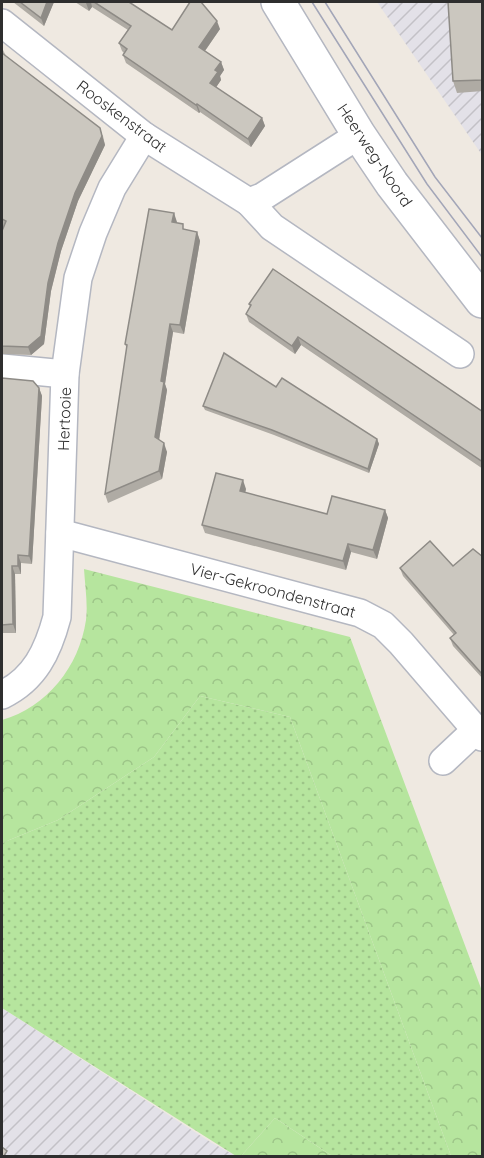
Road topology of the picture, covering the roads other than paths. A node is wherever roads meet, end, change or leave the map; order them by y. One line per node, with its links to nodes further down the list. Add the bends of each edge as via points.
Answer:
1 (278, 2): 3 (street, Heerweg-Noord)
2 (2, 23): 4 (street, Rooskenstraat)
3 (358, 135): 5 (street); 6 (street, Heerweg-Noord)
4 (144, 136): 5 (street, Rooskenstraat); 9 (street, Hertooie, via 112,188 78,278)
5 (249, 202): 7 (street, Rooskenstraat, via 272,227)
6 (483, 301)
7 (460, 354)
8 (2, 368): 9 (street)
9 (65, 374): 10 (street, Hertooie)
10 (60, 534): 11 (street, Hertooie, via 57,617 51,643 38,667 16,688); 12 (street, Vier-Gekroondenstraat, via 360,613 383,625 401,643)
11 (2, 695)
12 (479, 733): 13 (street, Vier-Gekroondenstraat)
13 (443, 761)

